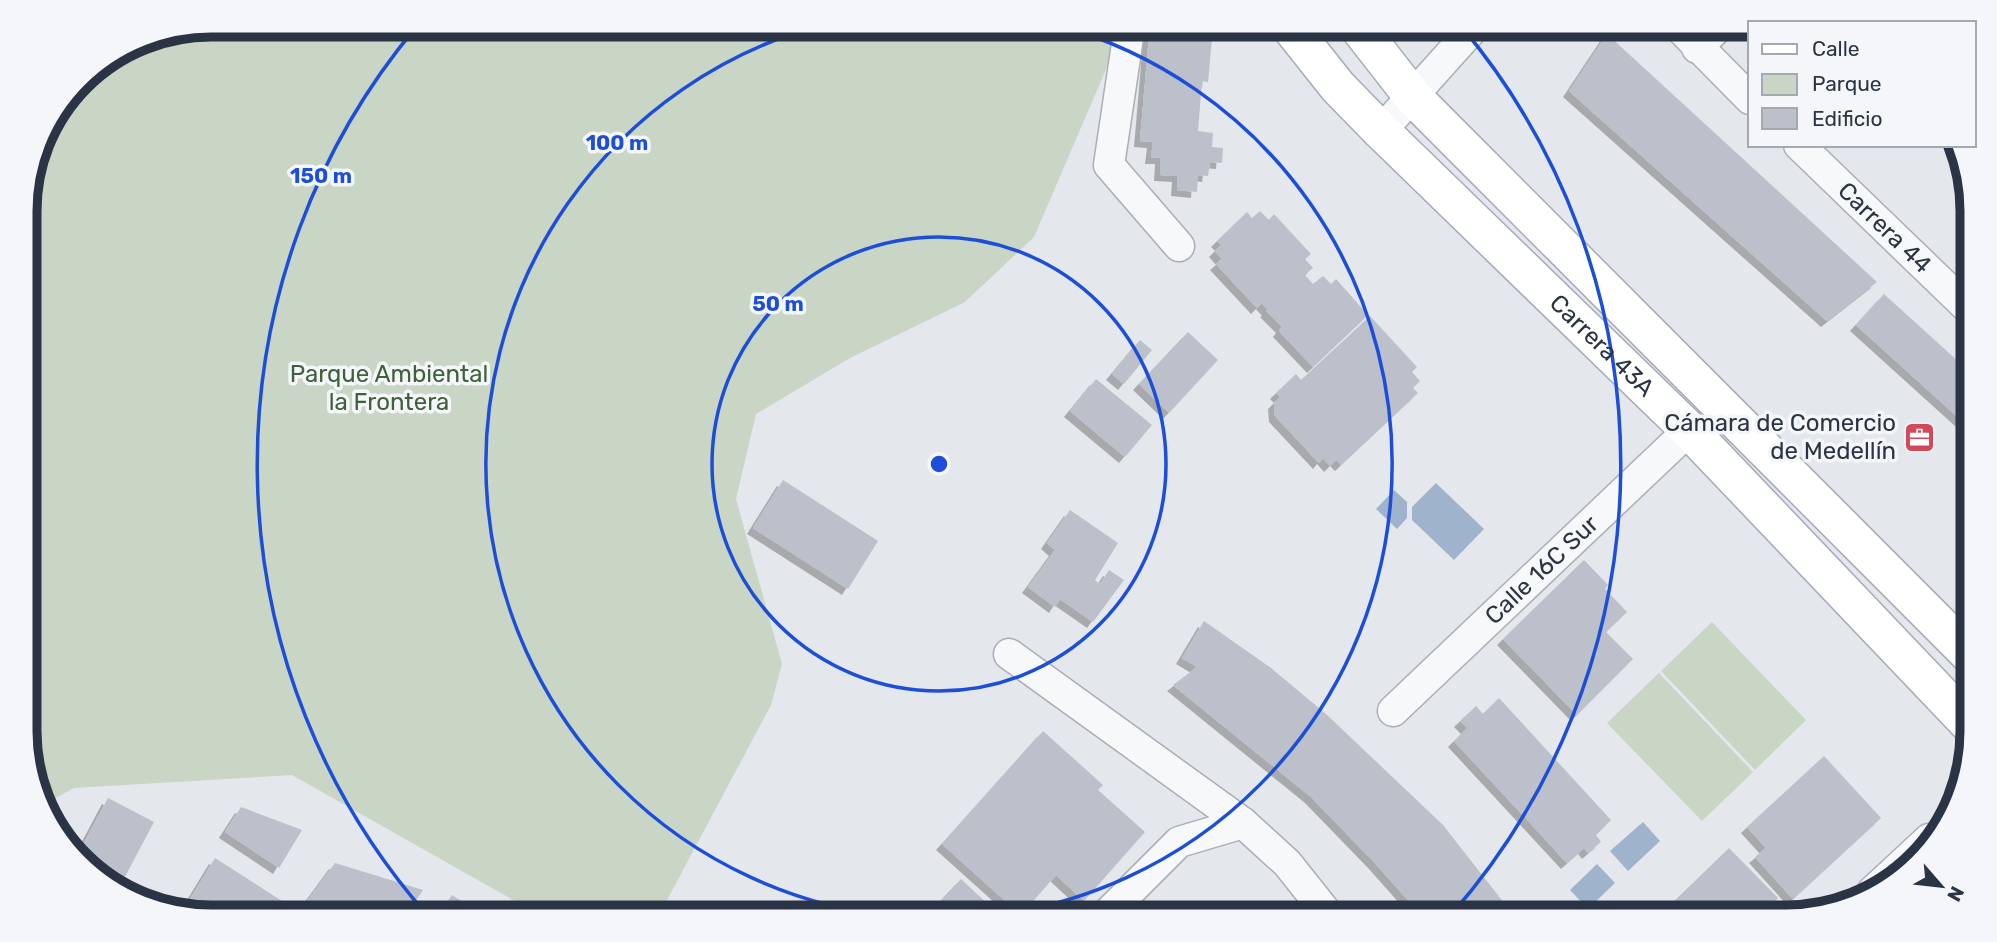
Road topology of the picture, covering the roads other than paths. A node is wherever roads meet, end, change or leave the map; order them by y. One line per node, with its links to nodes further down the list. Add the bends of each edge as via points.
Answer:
1 (1128, 37): 12 (street, via 1109,165)
2 (1298, 37): 10 (main road, Carrera 43A)
3 (1366, 37): 8 (main road, Carrera 43A)
4 (1466, 37): 8 (street)
5 (1687, 37): 7 (street)
6 (1708, 37): 7 (street)
7 (1697, 48): 9 (street)
8 (1413, 97): 10 (street); 15 (main road, Carrera 43A)
9 (1748, 97)
10 (1381, 131): 14 (main road, Carrera 43A)
11 (1801, 147): 13 (street, Carrera 44)
12 (1179, 246)
13 (1960, 300)
14 (1689, 430): 17 (street, Calle 16C Sur); 18 (main road, Carrera 43A)
15 (1960, 645)
16 (1009, 654): 19 (street)
17 (1393, 711)
18 (1960, 714)
19 (1243, 823): 20 (street, via 1179,842); 21 (street, via 1287,863)
20 (1116, 905)
21 (1320, 905)

